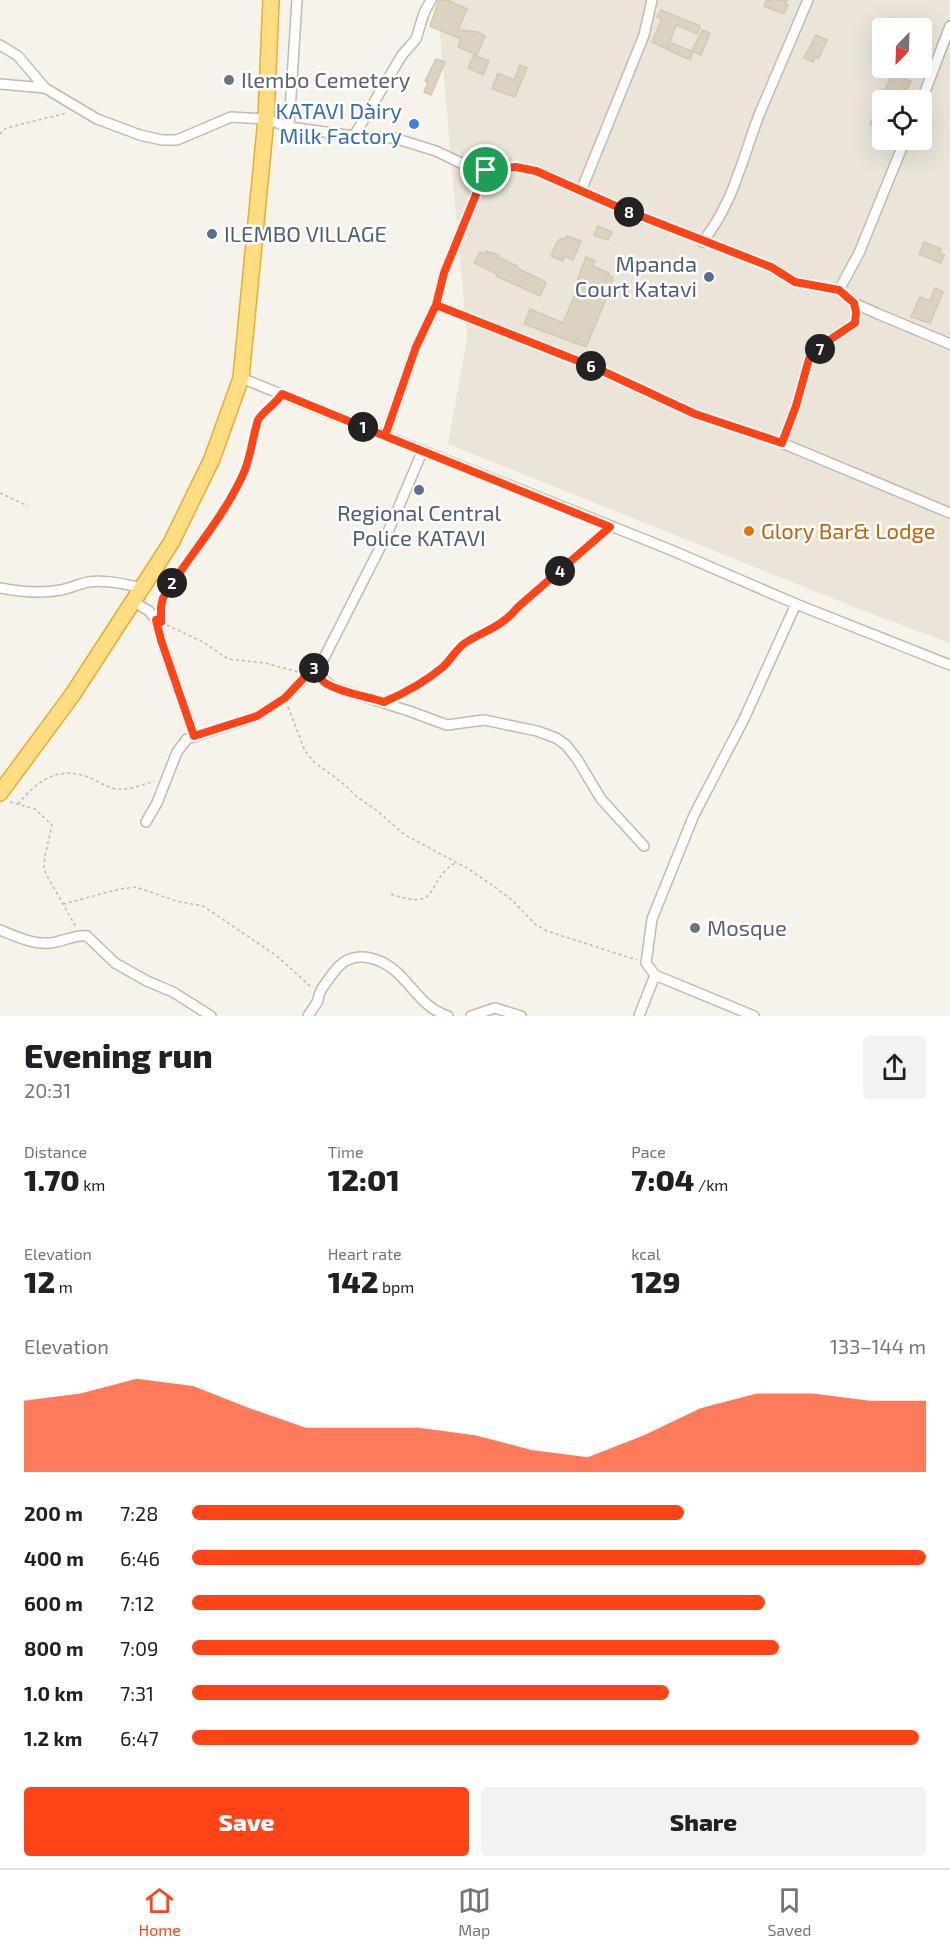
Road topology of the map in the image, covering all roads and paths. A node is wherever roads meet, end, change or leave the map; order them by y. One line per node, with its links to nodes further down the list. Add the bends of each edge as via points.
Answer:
1 (271, 0): 12 (highway)
2 (297, 0): 13 (street)
3 (431, 0): 15 (street, via 416,39 402,55)
4 (652, 0): 18 (street, via 644,35)
5 (808, 0): 19 (street, via 735,182)
6 (950, 26): 10 (street)
7 (0, 45): 9 (street, via 18,56)
8 (0, 84): 9 (street)
9 (45, 88): 11 (street)
10 (926, 90)
11 (80, 109): 12 (street, via 112,125 162,140 177,140 231,117); 14 (path)
12 (266, 119): 13 (street); 24 (highway)
13 (289, 128): 15 (street)
14 (0, 134)
15 (354, 136): 17 (street, via 394,138)
16 (901, 150): 20 (street, via 863,245)
17 (486, 170): 18 (street, via 516,167 536,171); 22 (street, via 444,273)
18 (581, 191): 19 (street)
19 (702, 242): 20 (street, via 771,267 795,282)
20 (839, 290): 21 (street)
21 (854, 303): 23 (street); 27 (street, via 855,323 809,359)
22 (436, 305): 26 (street, via 416,347); 27 (street, via 596,368 695,414)
23 (950, 344)
24 (241, 378): 25 (street); 34 (highway, via 212,459)
25 (282, 394): 26 (street); 37 (path, via 258,420 246,468 210,530 163,598)
26 (385, 436): 28 (street)
27 (782, 443): 31 (street)
28 (422, 452): 32 (street); 38 (street, via 388,532 324,658)
29 (0, 493): 30 (path)
30 (28, 506)
31 (950, 513)
32 (610, 527): 36 (street); 42 (path, via 511,616 464,644 444,666 411,690)
33 (0, 588): 34 (street, via 39,593 90,582)
34 (144, 588): 35 (highway)
35 (134, 602): 37 (street); 45 (highway)
36 (796, 604): 39 (street); 54 (street, via 744,719 694,815 652,919)
37 (159, 621): 40 (path, via 228,659); 43 (street, via 161,640)
38 (317, 664): 40 (street); 42 (street, via 321,677 333,687)
39 (950, 665)
40 (308, 674): 41 (street)
41 (285, 698): 43 (street, via 257,716); 49 (path, via 305,751 314,762 405,835)
42 (384, 702): 48 (street, via 447,725 484,720 556,738 577,759 601,799)
43 (194, 736): 44 (street, via 177,752)
44 (166, 777): 46 (path, via 117,789 82,775 52,774); 47 (street)
45 (4, 797): 46 (path)
46 (17, 805): 51 (path, via 35,809 52,825 44,867)
47 (146, 822)
48 (644, 846)
49 (455, 862): 50 (path, via 424,899 410,900); 54 (path, via 512,900 547,931)
50 (391, 894)
51 (63, 904): 53 (path); 56 (path, via 136,887 203,906 277,956)
52 (0, 930): 53 (street, via 42,943)
53 (82, 935): 59 (street, via 91,938 115,963 174,992)
54 (646, 963): 55 (street)
55 (655, 975): 57 (street); 64 (street)
56 (318, 994): 60 (street); 61 (street, via 344,962 357,956 367,957 392,966 431,1009)
57 (739, 1013): 65 (street)
58 (201, 1016): 59 (street)
59 (209, 1016)
60 (308, 1016)
61 (448, 1016)
62 (471, 1016): 63 (street, via 495,1008)
63 (521, 1016)
64 (639, 1016)
65 (754, 1016)

